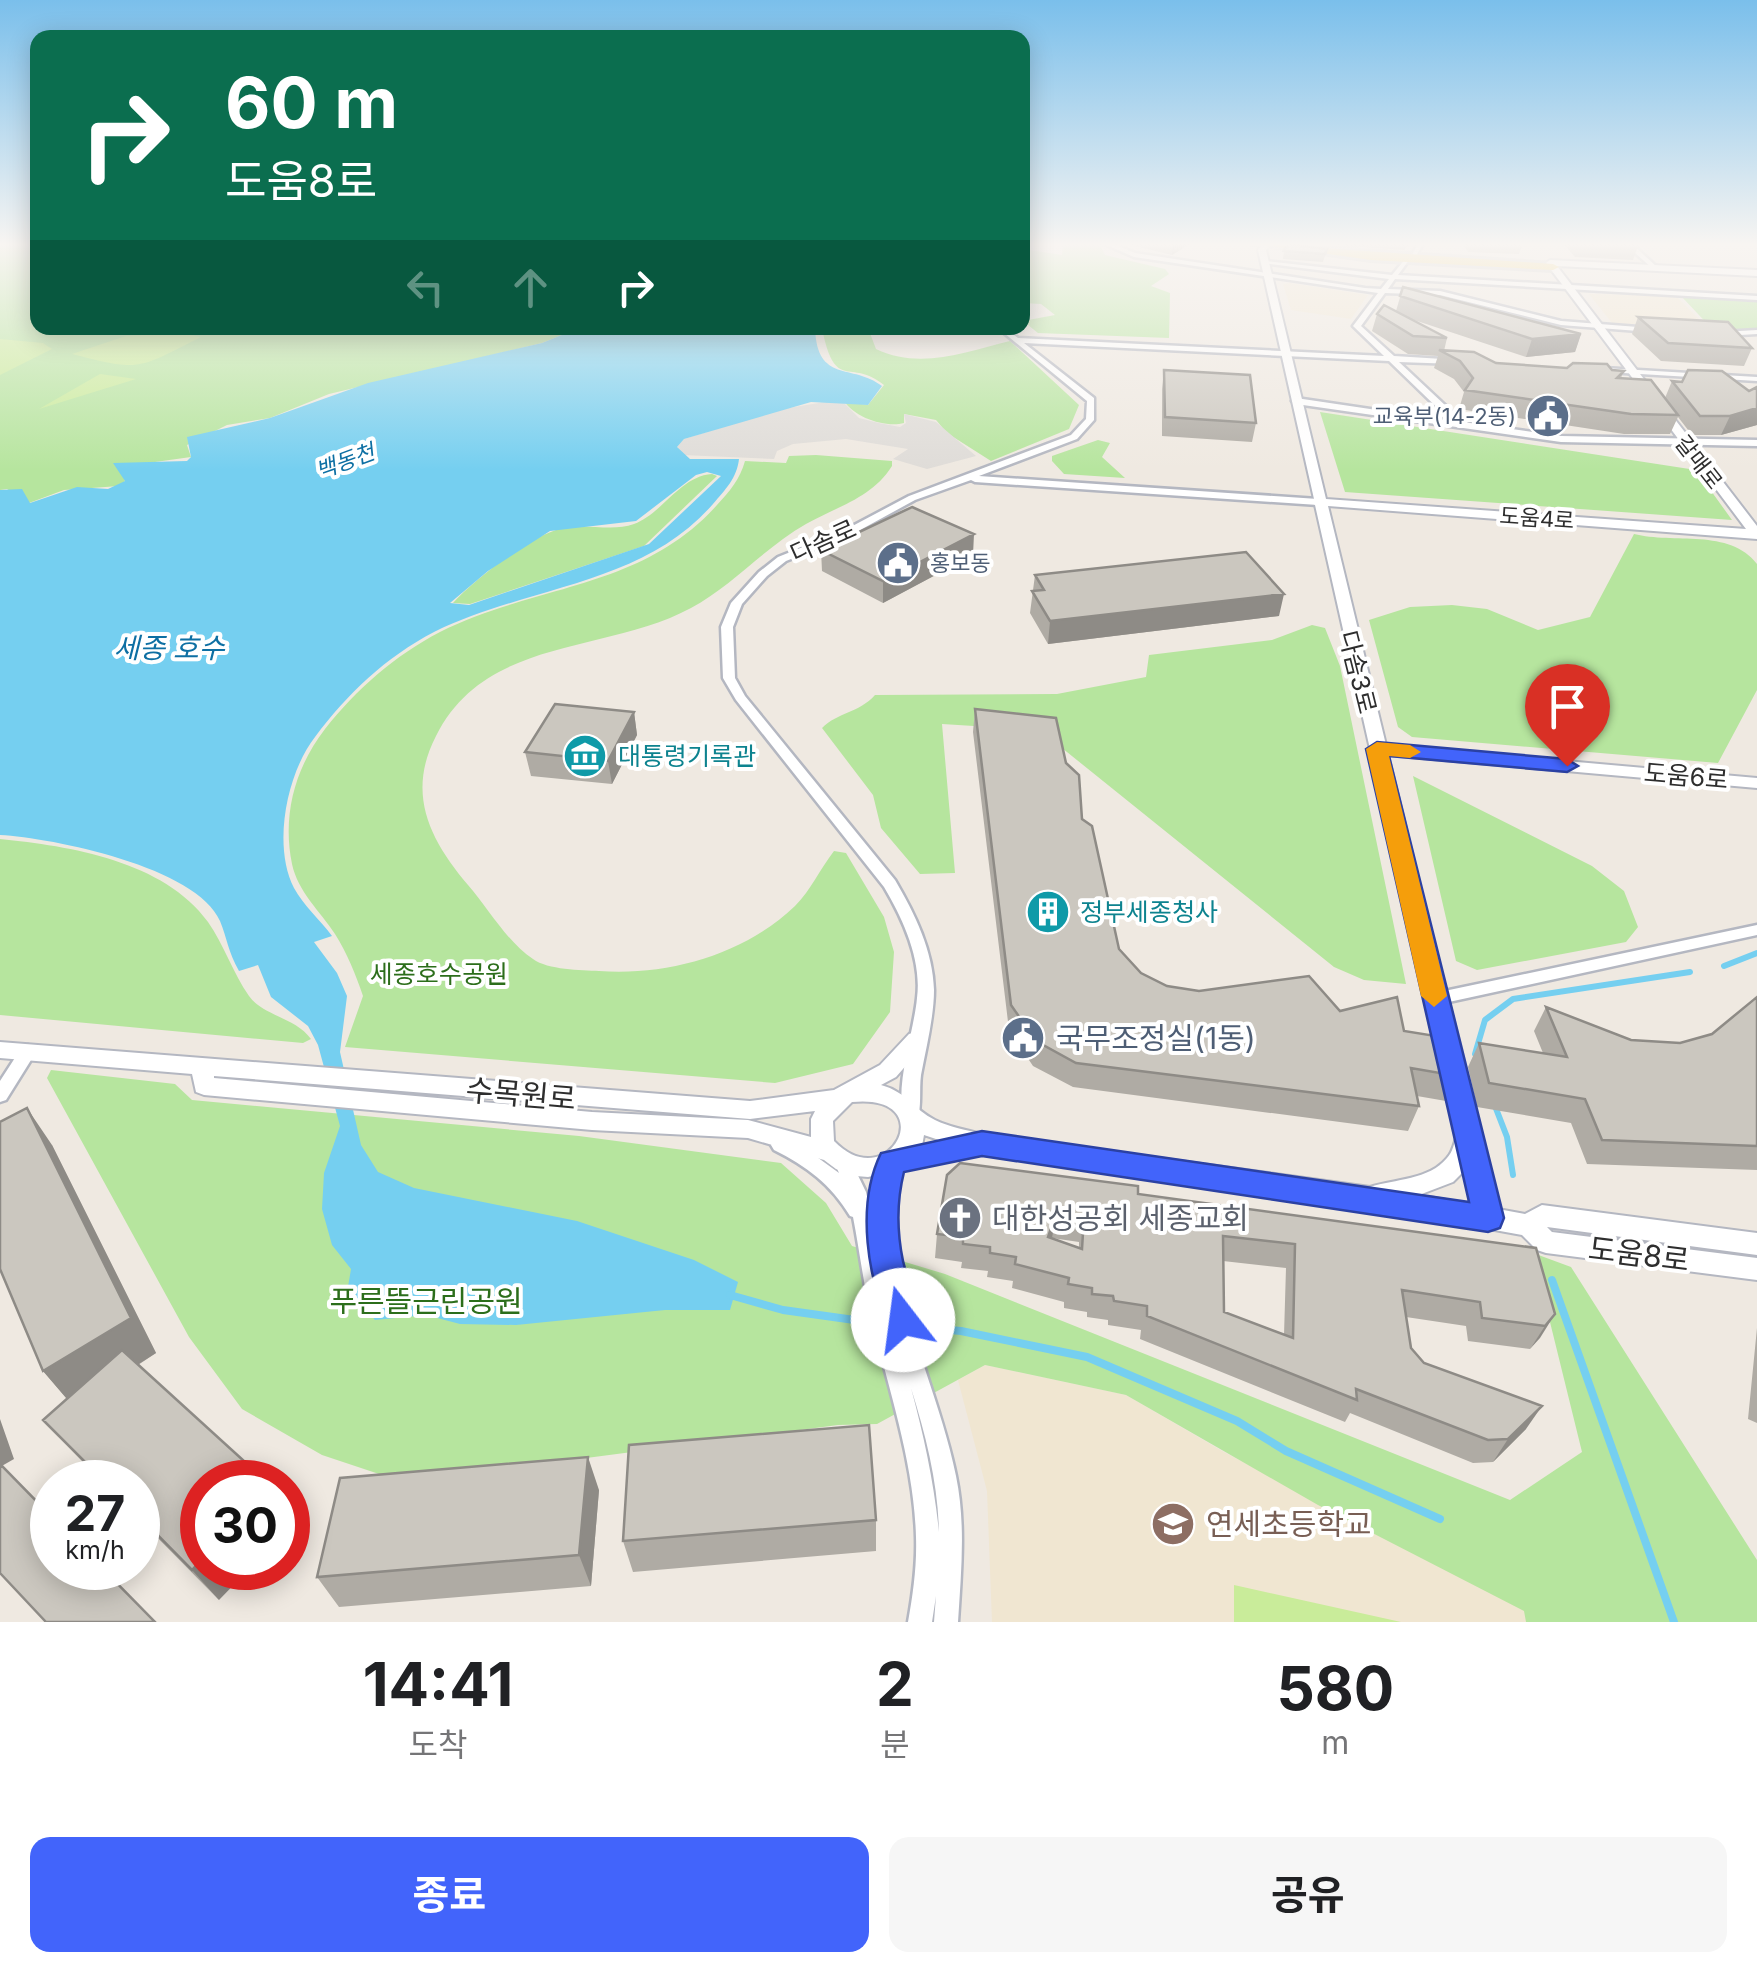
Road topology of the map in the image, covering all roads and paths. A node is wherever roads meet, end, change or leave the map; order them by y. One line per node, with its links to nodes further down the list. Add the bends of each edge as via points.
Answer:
1 (1277, 319): 11 (street, 다솜3로)
2 (1362, 319): 12 (street, via 1357,326)
3 (1541, 319): 5 (street)
4 (1592, 319): 5 (street, 갈매로)
5 (1597, 326): 6 (street); 15 (street, 갈매로)
6 (1655, 330)
7 (1757, 332): 8 (street)
8 (1706, 334)
9 (1010, 335): 10 (street, 다솜로)
10 (1017, 340): 11 (street); 21 (street, 다솜로, via 1091,400 1094,411 1074,436)
11 (1285, 352): 12 (street); 17 (street, 다솜3로)
12 (1391, 358): 13 (street); 18 (street)
13 (1476, 363)
14 (1592, 370): 15 (street)
15 (1631, 372): 16 (street); 19 (street, 갈매로)
16 (1757, 379)
17 (1296, 401): 18 (street); 22 (street, 다솜3로)
18 (1461, 425): 19 (street, via 1561,439)
19 (1683, 440): 20 (street); 23 (street, 갈매로)
20 (1757, 443)
21 (969, 479): 22 (street); 28 (street, 다솜로, via 782,558 737,603 726,628 729,678 740,697 906,912 924,965 926,994)
22 (1318, 502): 23 (street, 도움4로); 24 (street, 다솜3로)
23 (1757, 534)
24 (1377, 749): 25 (street, 도움6로); 27 (street, 다솜3로)
25 (1757, 783)
26 (1757, 930): 27 (street)
27 (1434, 999): 35 (street, 다솜3로)
28 (916, 1040): 32 (street, via 888,1070); 33 (street, 다솜로); 34 (street, via 850,1086)
29 (0, 1050): 30 (street, 수목원로)
30 (28, 1052): 31 (street); 34 (street, 수목원로, via 203,1069 204,1086 285,1083)
31 (0, 1095)
32 (845, 1096): 33 (street, via 880,1092); 34 (street, 수목원로); 37 (street, via 822,1118 820,1131)
33 (912, 1116): 36 (street, 도움8로); 38 (street, 다솜로, via 912,1142)
34 (749, 1120): 37 (street, 수목원로); 41 (street, 수목원로, via 844,1187)
35 (1466, 1136): 39 (street, via 1464,1158 1453,1172); 40 (street, 다솜3로)
36 (982, 1144): 38 (street, 도움8로); 39 (street, 도움8로)
37 (837, 1158): 38 (street, via 860,1168); 41 (street, via 857,1184)
38 (892, 1162): 46 (street, 다솜로, via 882,1195 886,1258 946,1481)
39 (1368, 1197): 40 (street, 도움8로)
40 (1488, 1218): 42 (street, 도움8로)
41 (865, 1225): 45 (street, via 872,1279 924,1473)
42 (1528, 1225): 43 (street, 도움8로, via 1542,1216); 44 (street, 도움8로, via 1546,1242)
43 (1757, 1244)
44 (1757, 1270)
45 (920, 1622)
46 (946, 1622)

